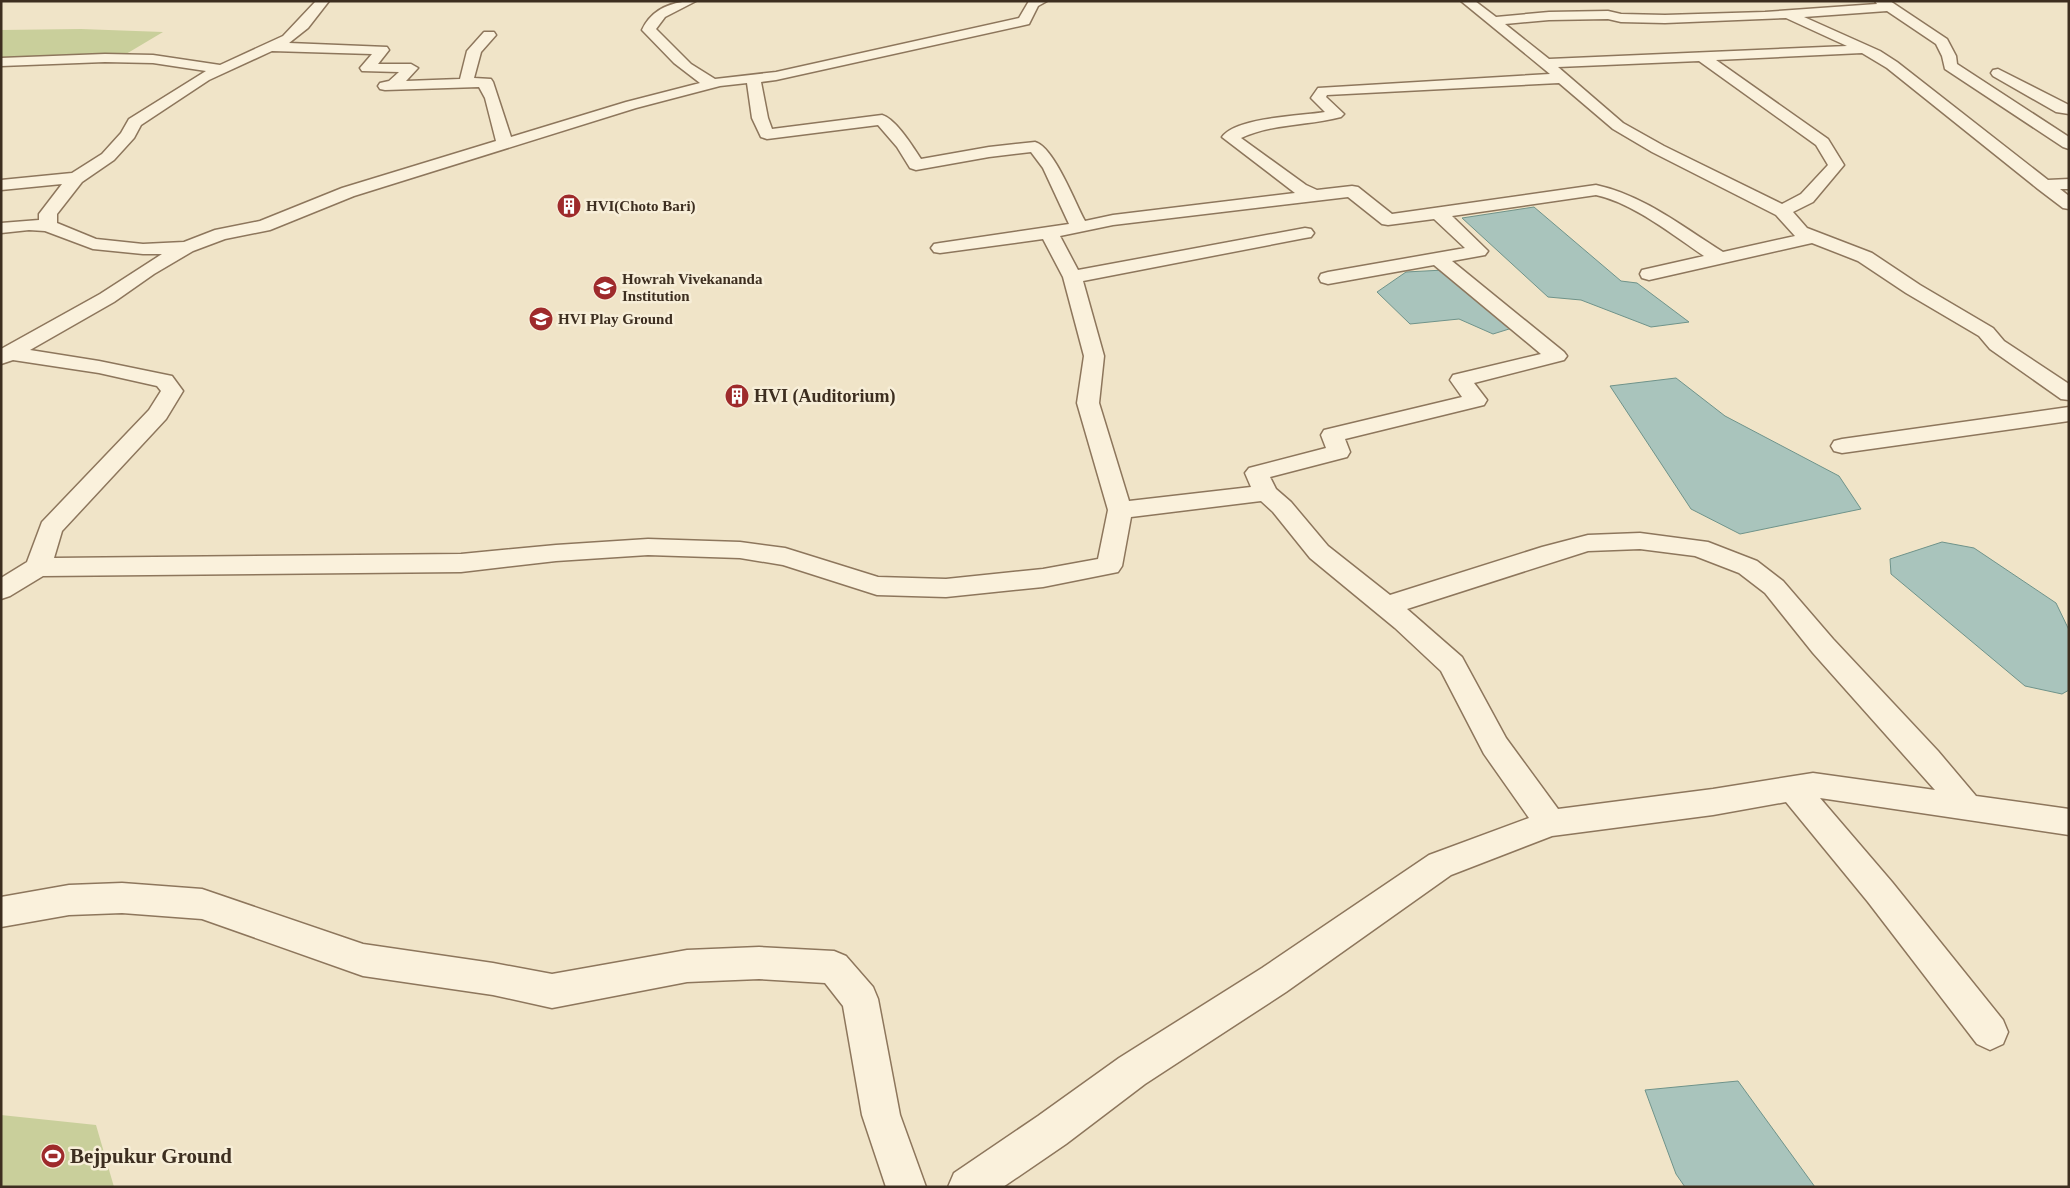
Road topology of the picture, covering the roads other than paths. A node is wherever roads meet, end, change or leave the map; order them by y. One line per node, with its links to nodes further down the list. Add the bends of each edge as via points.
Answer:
1 (323, 1): 10 (street, via 288,39)
2 (690, 1): 22 (street, via 665,11 651,23 649,30 684,66)
3 (1041, 1): 19 (street, via 1033,4 1024,21 776,76)
4 (1467, 1): 8 (street)
5 (1765, 1): 7 (street)
6 (1885, 4): 7 (street); 16 (street, via 1942,42 1950,66)
7 (1786, 14): 8 (street, via 1665,18 1549,16); 11 (street)
8 (1495, 21): 14 (street)
9 (489, 35): 21 (street, via 474,51)
10 (269, 47): 15 (street); 21 (street, via 382,50 367,68 411,68 389,86)
11 (1862, 50): 12 (street); 29 (street, via 1892,65)
12 (1701, 56): 14 (street); 32 (street, via 1822,142 1836,165 1807,198)
13 (1, 62): 15 (street, via 153,59)
14 (1546, 63): 20 (street)
15 (222, 69): 26 (street, via 134,122 128,135 108,157)
16 (1959, 72): 17 (street); 25 (street)
17 (1998, 73): 18 (street); 23 (street, via 2061,109)
18 (2028, 74)
19 (753, 78): 22 (street); 35 (street, via 760,118 767,134 882,120 916,165 1035,147 1051,166)
20 (1564, 78): 30 (street, via 1323,91 1318,98 1336,114 1274,122 1230,137 1300,189); 32 (street, via 1618,126)
21 (466, 82): 24 (street, via 486,82)
22 (714, 84): 24 (street, via 631,104)
23 (2069, 110)
24 (505, 144): 40 (street, via 348,192 264,226 221,234)
25 (2069, 144)
26 (76, 178): 28 (street); 34 (street, via 48,214)
27 (2069, 184): 29 (street)
28 (1, 185)
29 (2044, 185): 31 (street)
30 (1317, 196): 33 (street, via 1352,191 1388,220); 35 (street, via 1172,212)
31 (2069, 204)
32 (1782, 210): 39 (street, via 1802,232)
33 (1437, 212): 42 (street, via 1479,251); 43 (street, via 1604,190)
34 (48, 226): 36 (street); 40 (street, via 93,244 142,249)
35 (1079, 227): 37 (street)
36 (1, 228)
37 (1050, 233): 41 (street); 45 (street)
38 (1305, 233): 45 (street)
39 (1812, 236): 43 (street, via 1765,250); 48 (street, via 1865,257 1986,332 1997,345)
40 (187, 247): 47 (street)
41 (940, 248)
42 (1437, 258): 46 (street); 51 (street, via 1558,356 1461,380 1476,400 1332,434 1339,452 1257,473)
43 (1720, 258): 44 (street)
44 (1649, 274)
45 (1072, 277): 52 (street, via 1094,356 1088,403)
46 (1328, 278)
47 (6, 356): 53 (street, via 99,367 164,381 172,391 158,414 51,528)
48 (2069, 394)
49 (2069, 414): 50 (street)
50 (1842, 446)
51 (1266, 493): 52 (street); 55 (street, via 1282,507 1318,552)
52 (1120, 510): 53 (street, via 1109,566 1043,578 946,588 877,586 785,557 740,550 648,547 461,564)
53 (38, 567): 54 (street)
54 (1, 590)
55 (1386, 606): 57 (street, via 1588,543 1640,541 1699,548 1748,567 1774,587 1822,646); 59 (street, via 1452,664 1495,746)
56 (1793, 789): 57 (street, via 1813,785); 59 (street); 61 (street, via 1880,892)
57 (1968, 808): 58 (street)
58 (2069, 822)
59 (1550, 823): 63 (street, via 1440,865 1274,980 1132,1071)
60 (1, 912): 62 (street, via 78,900 122,898 202,904 363,960 552,991 687,966 760,963 834,967 860,999 881,1115)
61 (1990, 1032)
62 (906, 1187)
63 (968, 1187)

